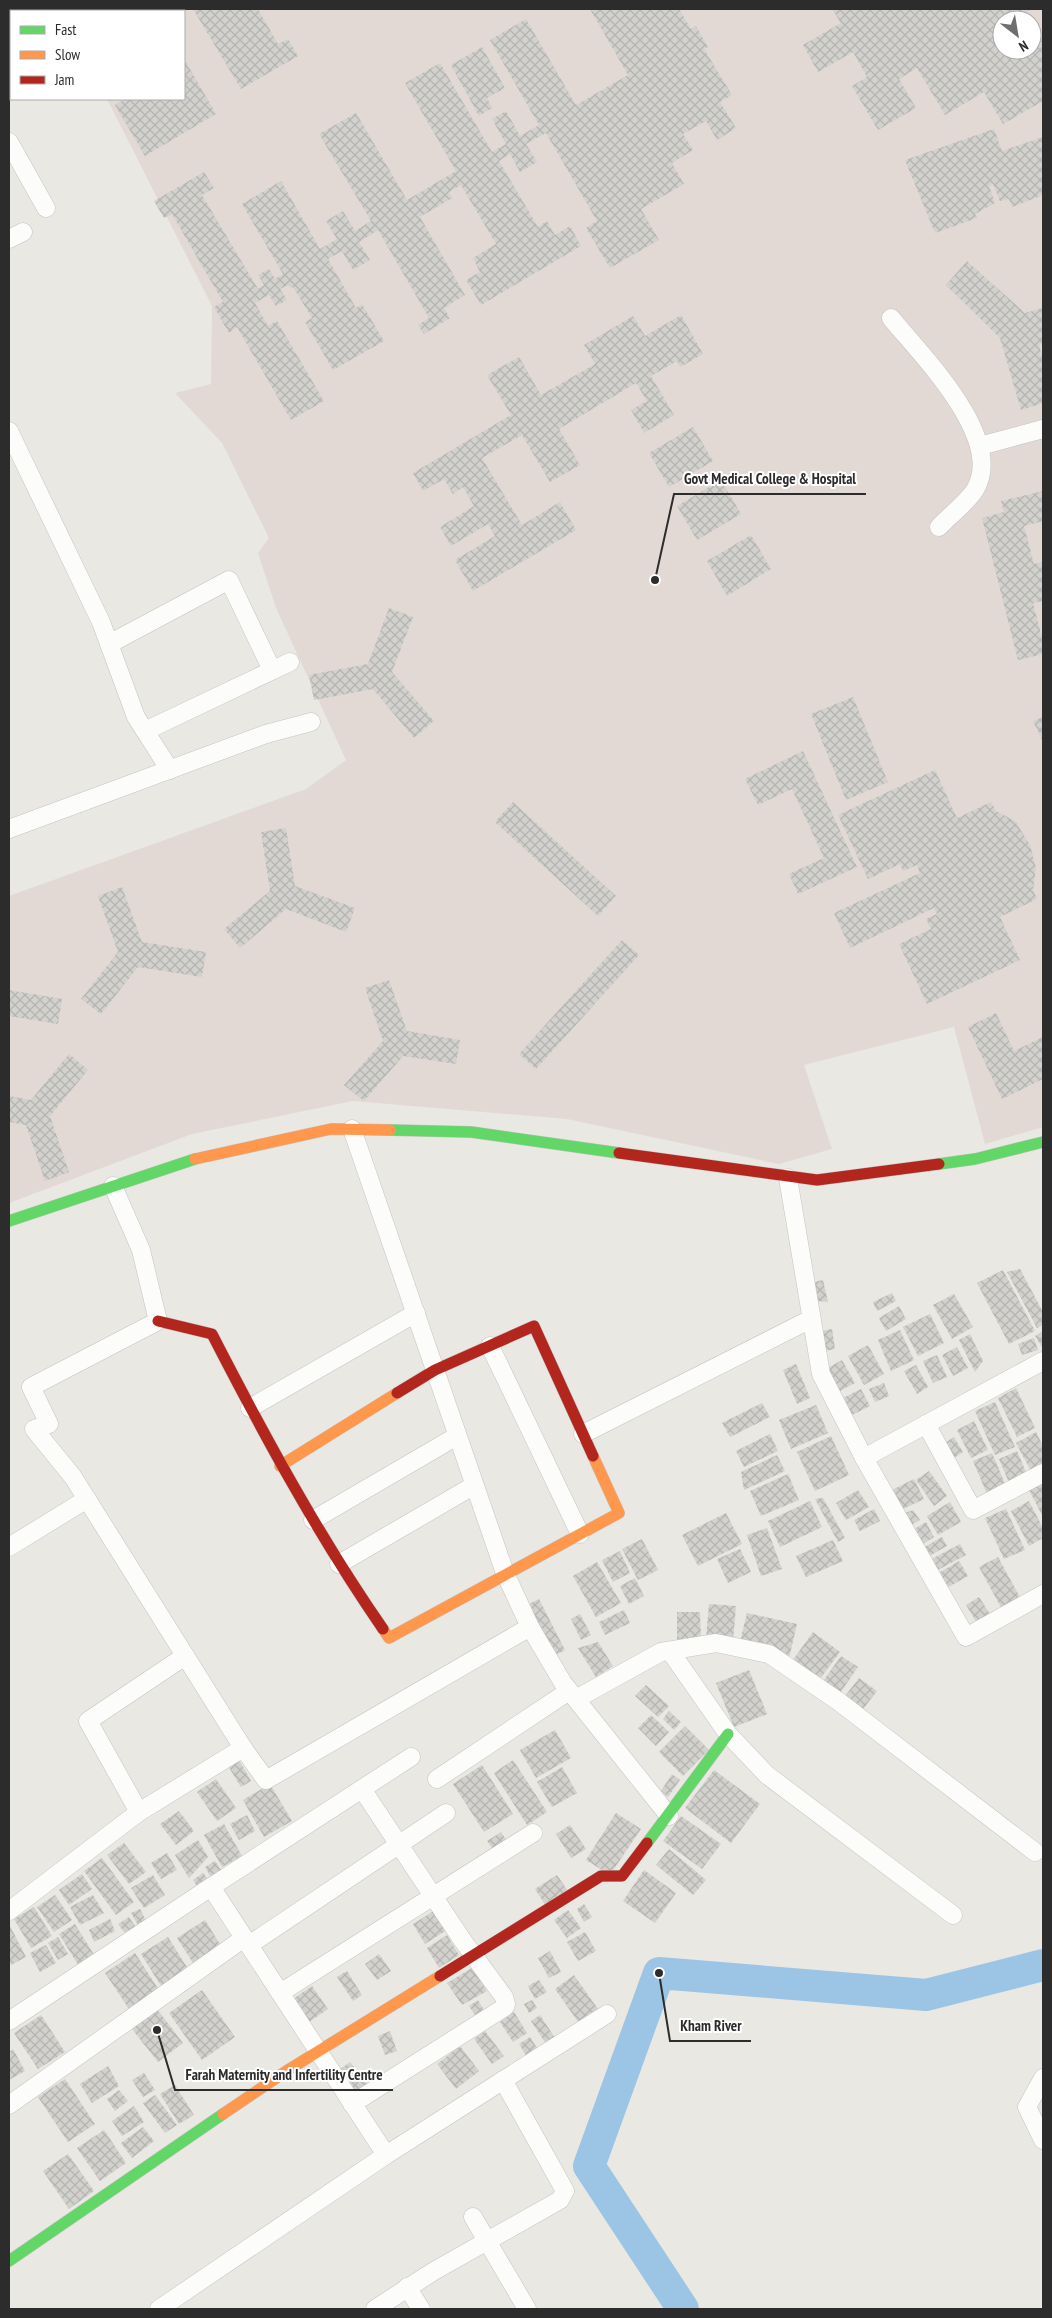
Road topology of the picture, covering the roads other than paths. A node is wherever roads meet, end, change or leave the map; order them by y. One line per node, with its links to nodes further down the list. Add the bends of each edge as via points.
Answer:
1 (9, 142): 2 (street)
2 (46, 208)
3 (891, 318): 6 (street, via 956,396)
4 (1043, 429): 6 (street)
5 (9, 431): 8 (street)
6 (980, 446): 7 (street, via 983,460 976,488)
7 (939, 527)
8 (109, 644): 10 (street, via 229,580); 12 (street, via 136,717)
9 (290, 662): 10 (street)
10 (272, 670): 12 (street)
11 (311, 722): 13 (street, via 266,734)
12 (145, 731): 13 (street)
13 (170, 770): 14 (street)
14 (9, 829)
15 (352, 1129): 17 (street, via 471,1132); 18 (street, via 331,1129 183,1162); 20 (street)
16 (1043, 1142): 17 (street, via 975,1159 817,1180)
17 (788, 1178): 21 (street)
18 (113, 1186): 19 (street); 22 (street, via 141,1250)
19 (9, 1221)
20 (416, 1313): 25 (street); 26 (street)
21 (811, 1319): 28 (street); 30 (street, via 821,1374)
22 (158, 1320): 26 (street, via 212,1334); 34 (street, via 31,1387 49,1424 34,1430)
23 (490, 1346): 25 (street); 28 (street, via 534,1326); 36 (street)
24 (1043, 1361): 27 (street)
25 (435, 1370): 29 (street); 31 (street)
26 (250, 1408): 31 (street)
27 (926, 1424): 30 (street); 32 (street, via 973,1510)
28 (583, 1434): 36 (street, via 619,1513)
29 (457, 1436): 33 (street); 35 (street)
30 (864, 1458): 40 (street, via 966,1637)
31 (280, 1466): 35 (street)
32 (1043, 1473)
33 (473, 1486): 38 (street); 39 (street)
34 (87, 1499): 37 (street); 43 (street)
35 (313, 1520): 38 (street)
36 (580, 1534): 39 (street)
37 (9, 1546)
38 (339, 1564): 39 (street, via 389,1638)
39 (505, 1573): 41 (street)
40 (1043, 1594)
41 (530, 1627): 44 (street); 46 (street, via 266,1780)
42 (670, 1651): 44 (street, via 660,1652); 45 (street); 55 (street, via 716,1643 768,1654 838,1701)
43 (185, 1656): 46 (street); 50 (street, via 88,1720)
44 (573, 1695): 48 (street); 52 (street)
45 (728, 1734): 52 (street); 59 (street, via 768,1775)
46 (243, 1748): 50 (street)
47 (411, 1757): 49 (street)
48 (437, 1779)
49 (362, 1788): 54 (street); 56 (street)
50 (139, 1812): 58 (street)
51 (446, 1813): 54 (street)
52 (669, 1816): 61 (street, via 622,1876 601,1876)
53 (533, 1833): 57 (street)
54 (399, 1844): 57 (street); 60 (street)
55 (1035, 1852)
56 (211, 1887): 60 (street); 64 (street)
57 (434, 1896): 61 (street); 62 (street)
58 (9, 1911)
59 (953, 1915)
60 (246, 1942): 62 (street); 69 (street)
61 (474, 1954): 65 (street); 68 (street, via 506,2000 505,2007)
62 (280, 1993): 65 (street)
63 (607, 2014): 67 (street)
64 (9, 2021)
65 (317, 2051): 68 (street); 74 (street)
66 (1043, 2078): 70 (street, via 1027,2106)
67 (503, 2080): 71 (street); 73 (street, via 565,2192 560,2200)
68 (352, 2104): 71 (street)
69 (9, 2105)
70 (1043, 2140)
71 (386, 2156): 76 (street)
72 (473, 2217): 73 (street)
73 (488, 2243): 75 (street); 79 (street)
74 (9, 2261)
75 (407, 2287): 77 (street); 78 (street)
76 (159, 2309)
77 (375, 2309)
78 (421, 2309)
79 (526, 2309)

